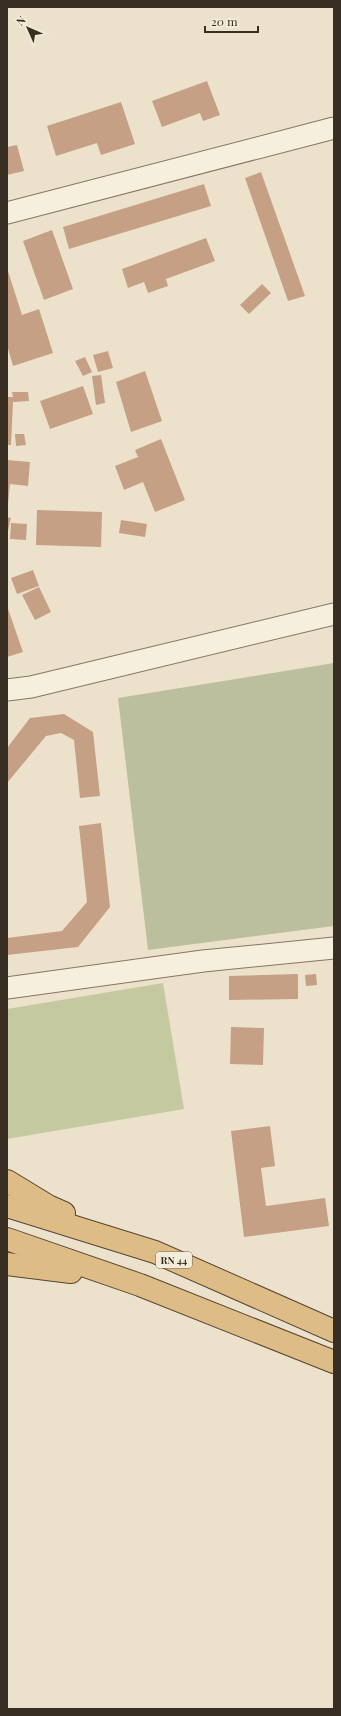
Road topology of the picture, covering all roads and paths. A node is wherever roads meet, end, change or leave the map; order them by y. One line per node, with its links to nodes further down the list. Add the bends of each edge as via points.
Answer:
1 (334, 128): 2 (street)
2 (7, 213)
3 (334, 614): 4 (street)
4 (31, 687): 5 (street); 6 (street)
5 (7, 690)
6 (7, 702)
7 (334, 948): 8 (street, via 204,960)
8 (7, 988)
9 (7, 1181): 12 (highway, via 48,1206)
10 (7, 1206): 12 (highway, RN 44)
11 (7, 1239): 14 (highway)
12 (155, 1252): 15 (highway, RN 44)
13 (7, 1264): 14 (highway, via 50,1268)
14 (140, 1285): 16 (highway)
15 (334, 1331)
16 (334, 1362)

